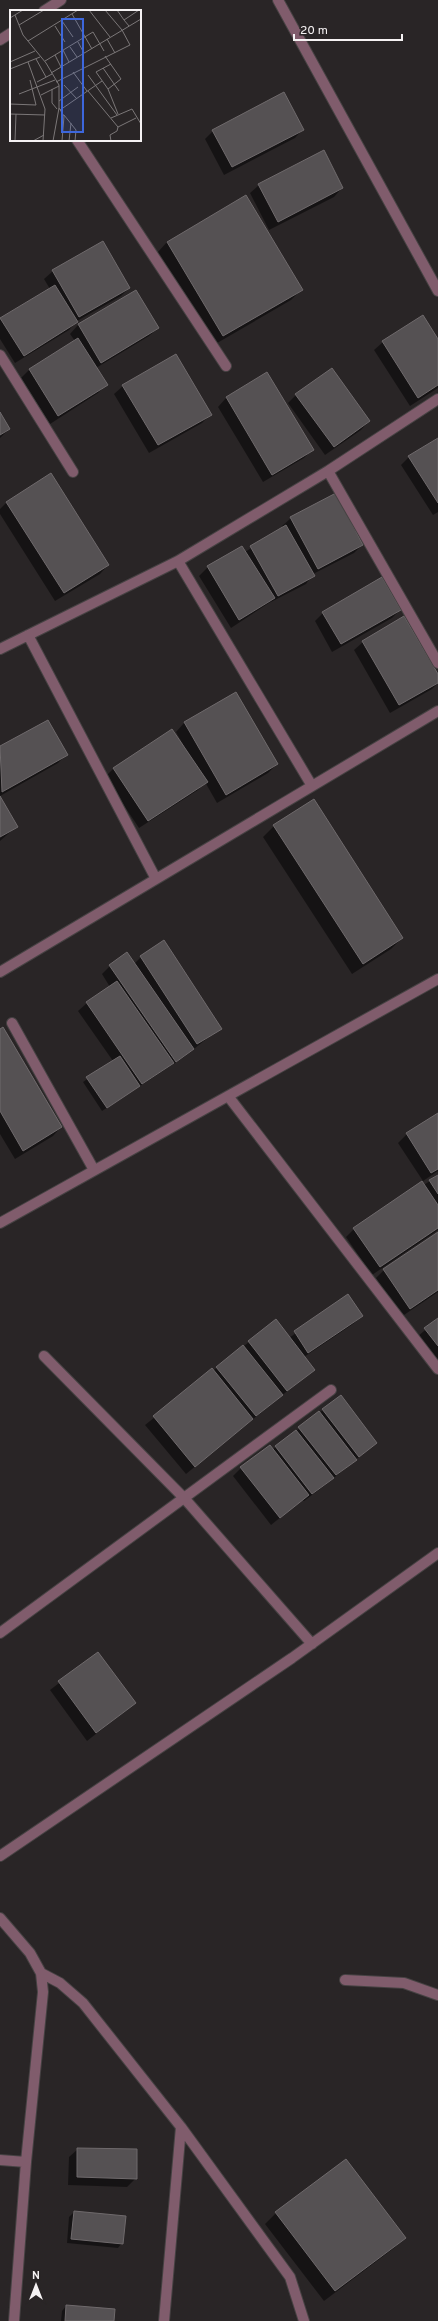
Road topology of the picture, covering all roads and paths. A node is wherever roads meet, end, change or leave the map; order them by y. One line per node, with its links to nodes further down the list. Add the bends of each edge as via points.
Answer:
1 (61, 0): 3 (street)
2 (278, 0): 5 (street)
3 (46, 10)
4 (78, 141): 7 (street)
5 (438, 291)
6 (0, 355): 10 (street)
7 (226, 366)
8 (438, 399): 9 (street)
9 (328, 471): 11 (street); 14 (street)
10 (73, 472)
11 (178, 561): 12 (street); 16 (street)
12 (28, 635): 13 (street); 17 (street)
13 (0, 649)
14 (438, 663)
15 (438, 711): 16 (street)
16 (312, 786): 17 (street)
17 (156, 879): 18 (street)
18 (0, 972)
19 (438, 979): 21 (street)
20 (12, 1023): 22 (street)
21 (228, 1096): 22 (street); 25 (street)
22 (94, 1170): 23 (street)
23 (0, 1223)
24 (44, 1356): 27 (street)
25 (438, 1369)
26 (331, 1390): 27 (street)
27 (185, 1499): 29 (street); 30 (street)
28 (438, 1553): 30 (street)
29 (0, 1633)
30 (312, 1644): 31 (street)
31 (0, 1856)
32 (0, 1918): 33 (street, via 30,1953)
33 (41, 1973): 36 (street, via 60,1983 83,2003); 38 (street, via 43,1992)
34 (345, 1980): 35 (street, via 404,1983)
35 (438, 1995)
36 (181, 2127): 40 (street); 41 (street, via 290,2277)
37 (0, 2160): 38 (street)
38 (26, 2162): 39 (street)
39 (14, 2321)
40 (164, 2321)
41 (304, 2321)

